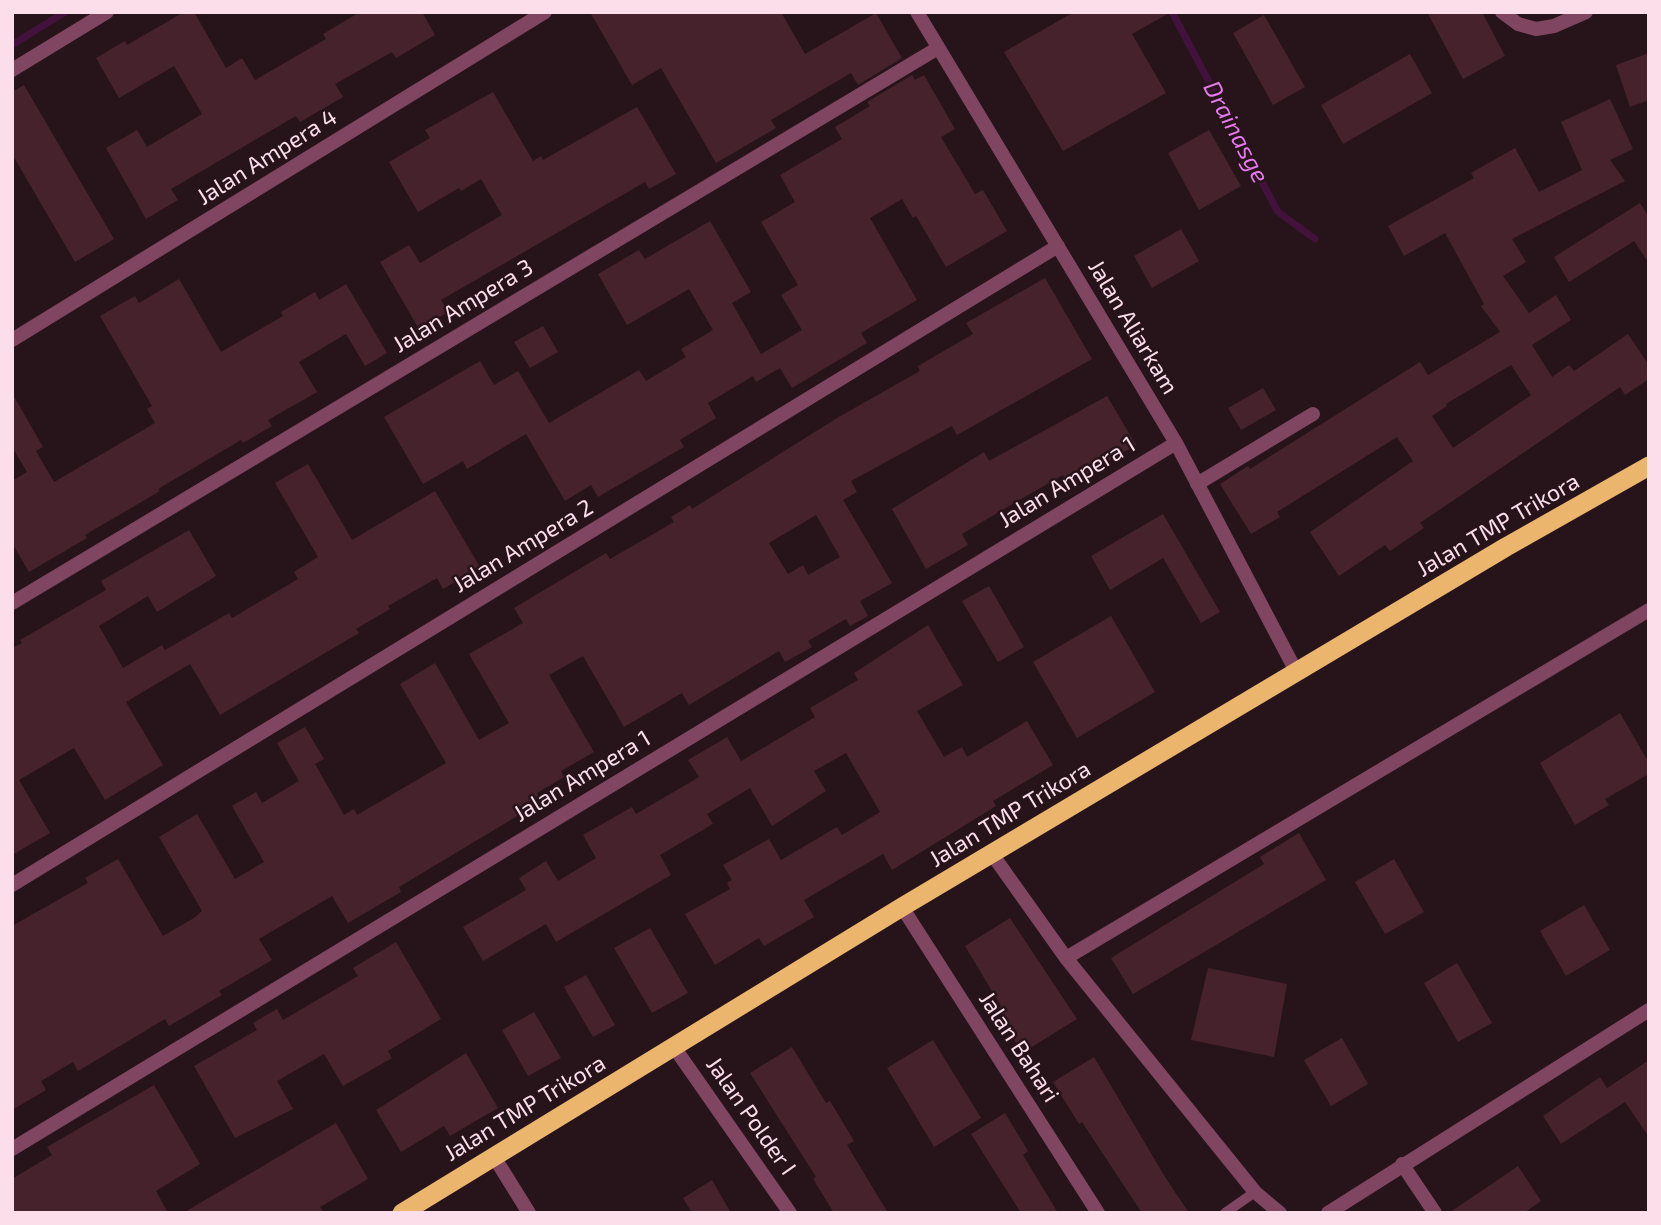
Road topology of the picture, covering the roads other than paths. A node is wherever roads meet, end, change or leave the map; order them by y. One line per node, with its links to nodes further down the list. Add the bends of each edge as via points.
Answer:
1 (107, 12): 7 (street)
2 (545, 12): 9 (street, Jalan Ampera 4)
3 (916, 12): 6 (street, Jalan Aliarkam)
4 (1502, 12): 5 (street, via 1518,24 1536,29)
5 (1586, 12)
6 (938, 48): 8 (street, Jalan Aliarkam); 14 (street, Jalan Ampera 3)
7 (12, 70)
8 (1058, 246): 11 (street, Jalan Aliarkam); 18 (street, Jalan Ampera 2)
9 (12, 340)
10 (1313, 414): 13 (street)
11 (1176, 443): 13 (street, Jalan Aliarkam); 23 (street, Jalan Ampera 1)
12 (1649, 466): 16 (highway, Jalan TMP Trikora)
13 (1197, 484): 16 (street, Jalan Aliarkam)
14 (12, 603)
15 (1649, 610): 20 (street)
16 (1297, 673): 17 (highway, Jalan TMP Trikora)
17 (992, 853): 19 (highway, Jalan TMP Trikora); 20 (street)
18 (12, 885)
19 (902, 907): 22 (highway, Jalan TMP Trikora); 30 (street, Jalan Bahari)
20 (1066, 958): 26 (street)
21 (1649, 1010): 25 (street)
22 (674, 1047): 24 (highway, Jalan TMP Trikora); 29 (street, Jalan Polder I)
23 (12, 1149)
24 (493, 1155): 27 (highway, Jalan TMP Trikora); 28 (street)
25 (1402, 1164): 33 (street); 34 (street)
26 (1255, 1192): 31 (lane); 32 (street)
27 (401, 1213)
28 (529, 1213)
29 (790, 1213)
30 (1098, 1213)
31 (1225, 1213)
32 (1280, 1213)
33 (1328, 1213)
34 (1435, 1213)

